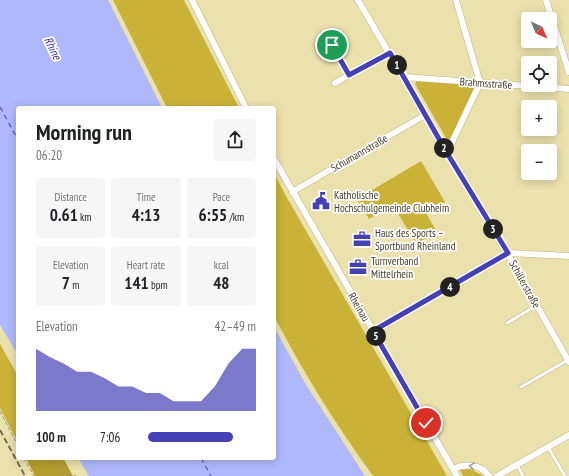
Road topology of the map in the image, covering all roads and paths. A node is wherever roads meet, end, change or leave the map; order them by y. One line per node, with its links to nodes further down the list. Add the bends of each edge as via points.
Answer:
1 (192, 0): 13 (street)
2 (358, 0): 6 (street, Schillerstraße)
3 (456, 0): 11 (street)
4 (546, 0): 7 (street)
5 (329, 38): 8 (street)
6 (390, 53): 8 (street); 9 (street, Schillerstraße)
7 (569, 72)
8 (349, 75): 10 (street)
9 (404, 77): 11 (street, Brahmsstraße); 14 (street, Schillerstraße)
10 (335, 83)
11 (480, 83): 12 (street, Brahmsstraße); 15 (street)
12 (569, 89)
13 (245, 106)
14 (425, 114): 15 (street, Schillerstraße); 17 (street, Schumannstraße)
15 (447, 153): 18 (street, Schillerstraße)
16 (276, 163): 17 (street, Rheinau)
17 (292, 192): 22 (street, Rheinau)
18 (508, 253): 19 (street); 20 (street, Schillerstraße); 22 (street)
19 (569, 256)
20 (537, 306): 21 (lane); 23 (street, Schillerstraße)
21 (507, 323)
22 (373, 331): 32 (street, Rheinau)
23 (568, 361): 24 (lane)
24 (521, 387)
25 (0, 411): 27 (path)
26 (569, 435): 28 (street)
27 (16, 442)
28 (548, 447): 31 (street); 39 (lane)
29 (25, 460): 33 (path)
30 (53, 460): 34 (path, via 60,473)
31 (517, 465): 37 (street); 38 (lane)
32 (453, 469): 35 (street, Rheinau); 36 (street, one-way to 32, via 473,466 459,466)
33 (34, 476)
34 (71, 476)
35 (457, 476)
36 (489, 476)
37 (497, 476)
38 (523, 476)
39 (566, 476)

